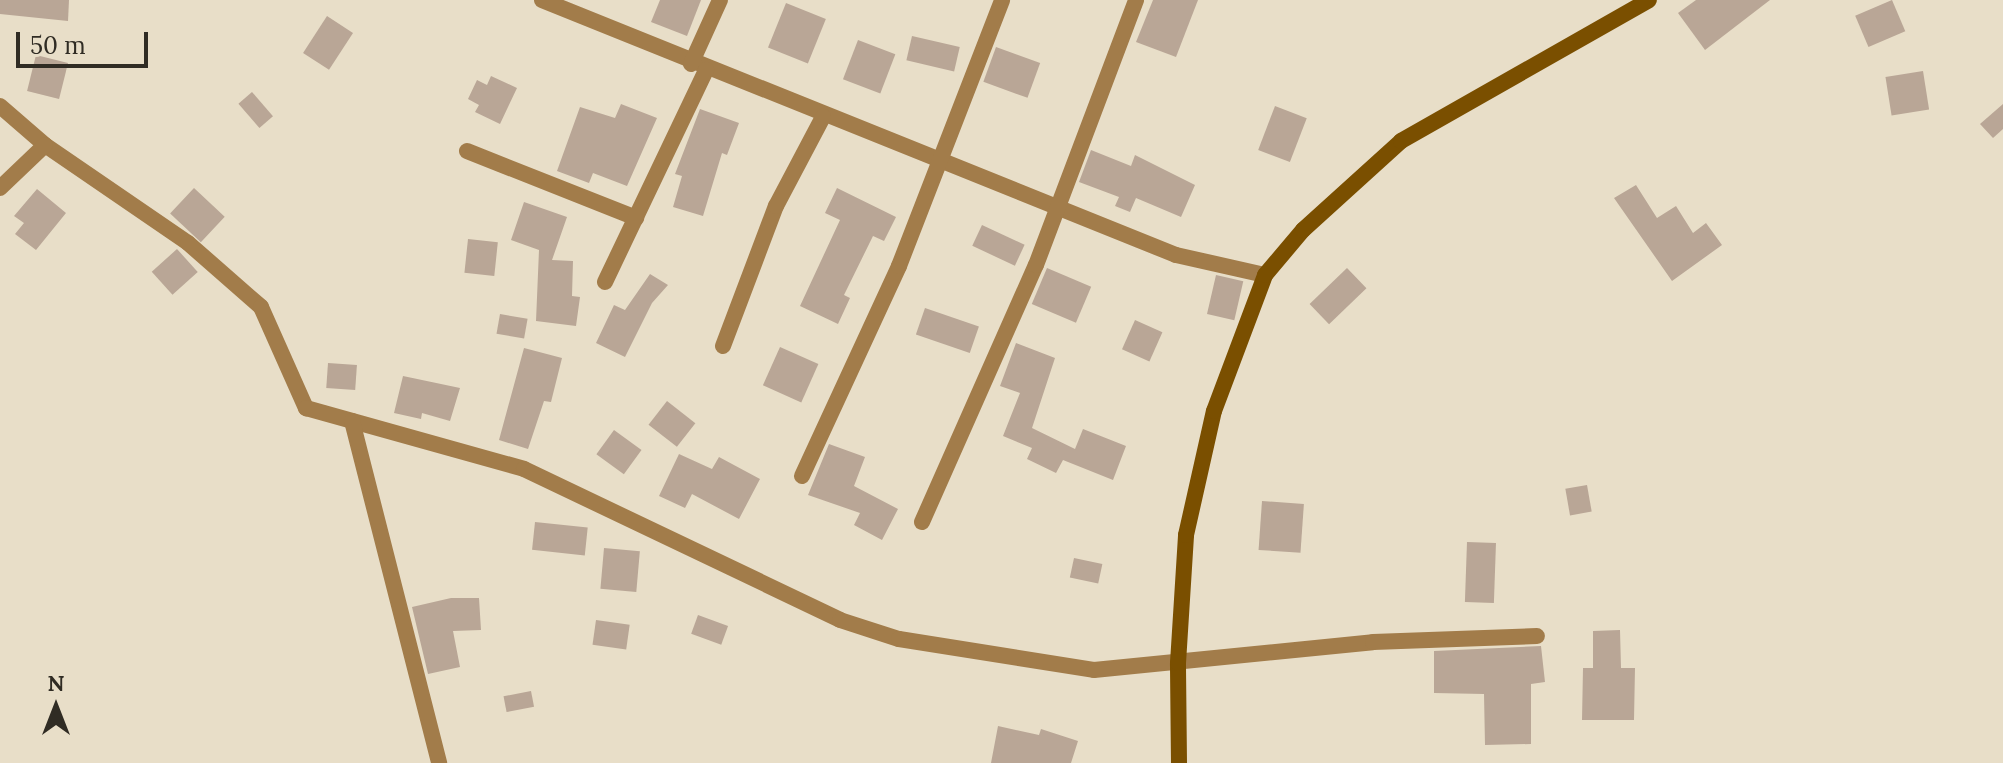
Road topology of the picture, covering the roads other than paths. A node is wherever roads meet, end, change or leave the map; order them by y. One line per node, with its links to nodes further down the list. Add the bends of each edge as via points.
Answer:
1 (542, 0): 6 (street)
2 (720, 0): 6 (street)
3 (1002, 0): 11 (street)
4 (1136, 0): 13 (street)
5 (1649, 0): 15 (street, via 1401,141 1303,230)
6 (699, 67): 8 (street); 14 (street)
7 (0, 106): 9 (street)
8 (823, 117): 11 (street); 17 (street, via 776,206)
9 (45, 145): 12 (street); 18 (street, via 188,243 261,307 306,408)
10 (467, 151): 14 (street)
11 (938, 162): 13 (street); 19 (street, via 899,266)
12 (0, 188)
13 (1056, 205): 15 (street, via 1176,255); 20 (street, via 1013,320)
14 (636, 218): 16 (street)
15 (1265, 275): 22 (street, via 1210,426 1186,535)
16 (605, 282)
17 (723, 346)
18 (352, 421): 22 (street, via 524,469 840,620 899,639 1094,670); 23 (street)
19 (802, 476)
20 (922, 522)
21 (1537, 636): 22 (street, via 1360,643)
22 (1178, 663): 24 (street)
23 (439, 763)
24 (1179, 763)

